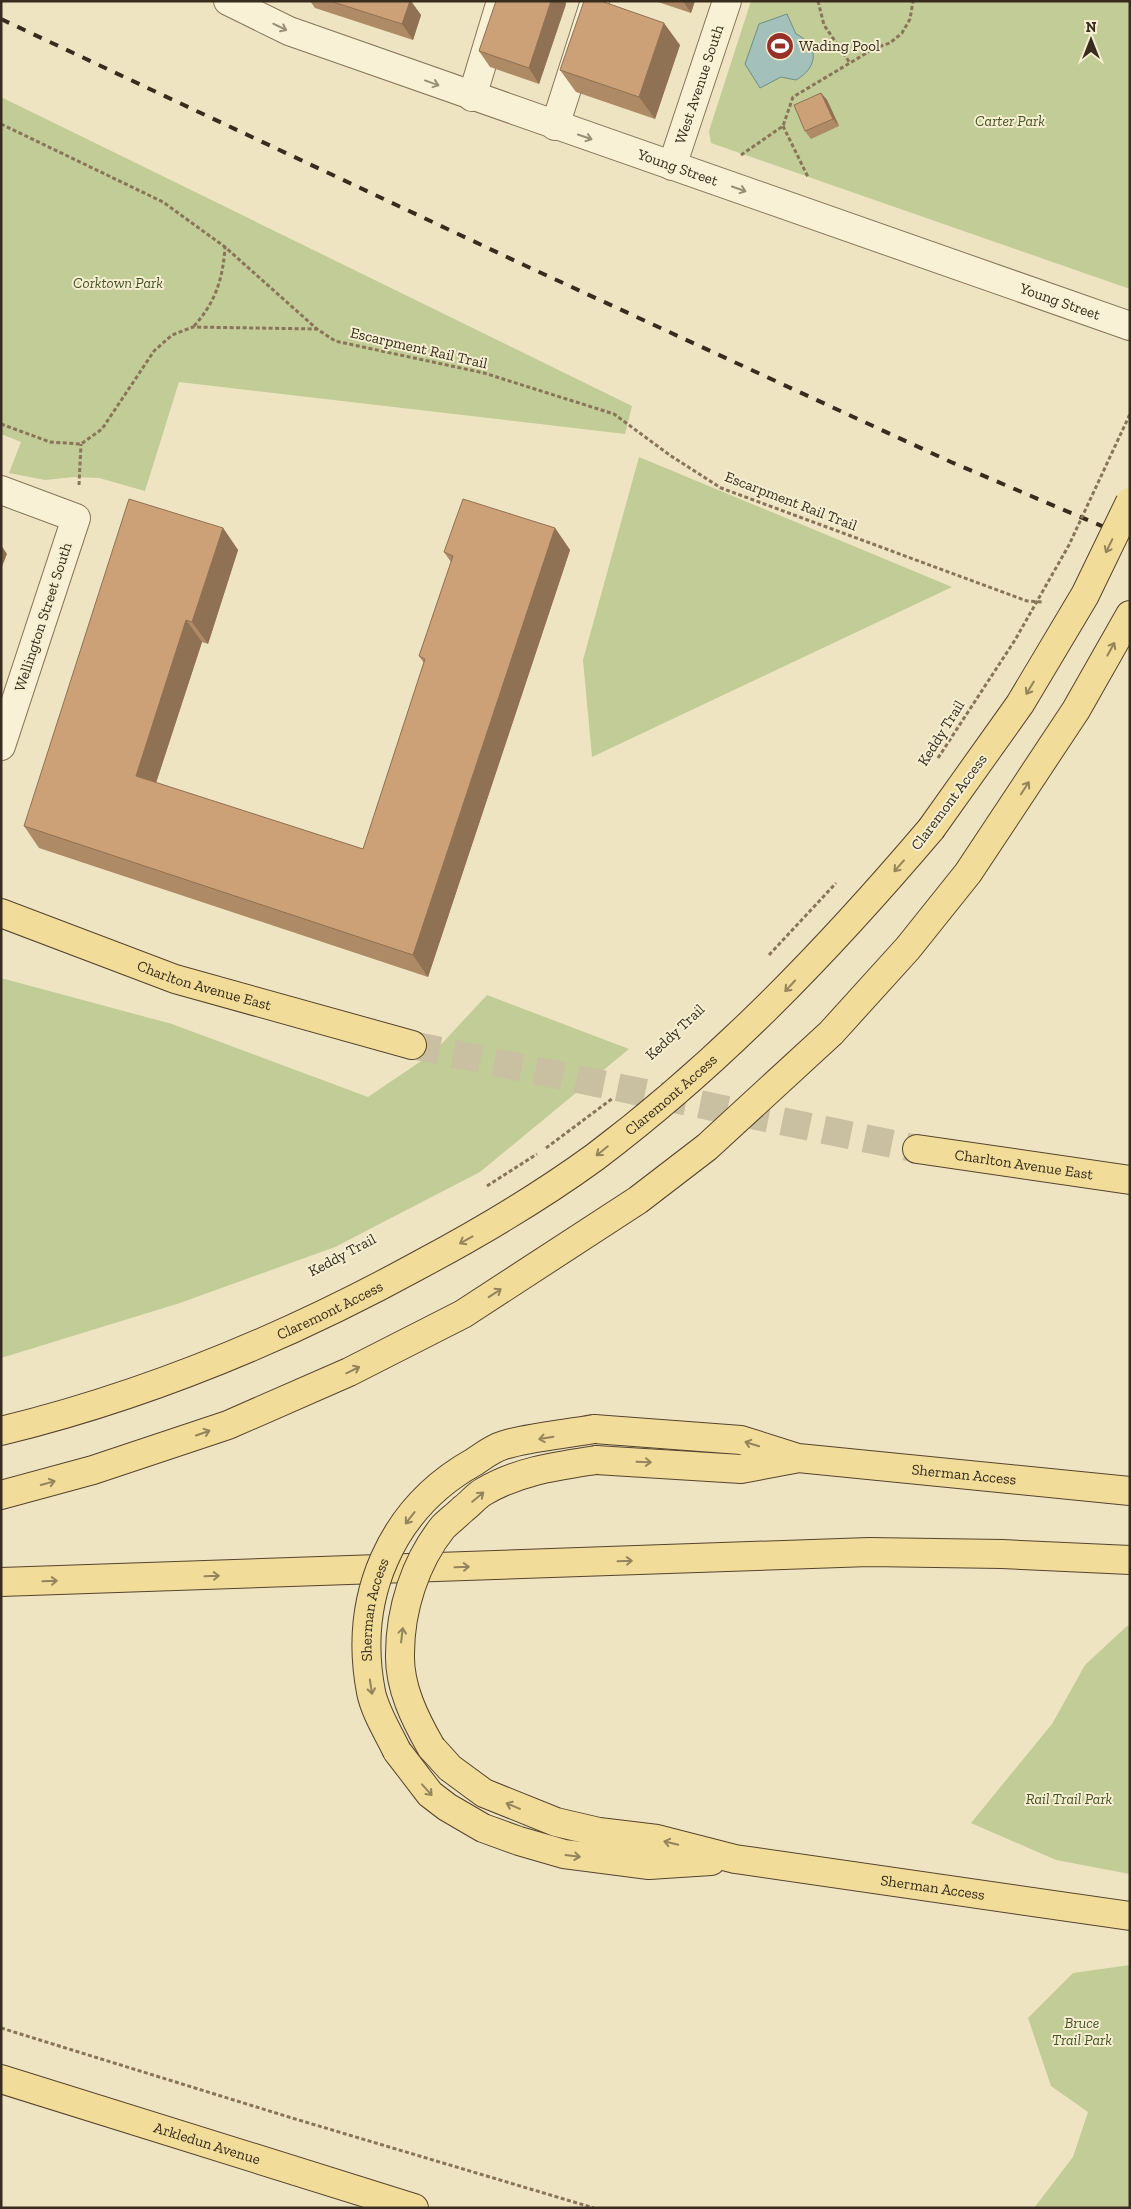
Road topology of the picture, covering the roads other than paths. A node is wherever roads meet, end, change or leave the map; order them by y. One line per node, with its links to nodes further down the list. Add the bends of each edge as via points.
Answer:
1 (501, 1): 5 (street)
2 (595, 1): 6 (street)
3 (727, 1): 7 (street, West Avenue South)
4 (234, 3): 5 (street, Young Street, one-way to 5, via 289,31)
5 (472, 97): 6 (street, Young Street)
6 (555, 126): 7 (street, Young Street, one-way to 7)
7 (672, 166): 8 (street, Young Street, one-way to 8)
8 (1130, 326)
9 (1, 490): 12 (street, Wellington Street South, via 76,518)
10 (1130, 502): 17 (main road, Claremont Access, one-way to 17, bridge, via 1085,595 1020,704 931,829 874,896 782,994 696,1074 594,1158 477,1234 355,1301 203,1369 66,1415)
11 (1130, 615): 20 (main road, one-way to 11, via 93,1470 228,1425 349,1372 463,1314 638,1200 707,1147 831,1034 968,873 1076,710)
12 (1, 746)
13 (1, 913): 14 (main road, Charlton Avenue East, via 175,979)
14 (412, 1046)
15 (917, 1149): 16 (main road, Charlton Avenue East)
16 (1130, 1180)
17 (1, 1431)
18 (798, 1458): 19 (main road, Sherman Access); 23 (main road, Sherman Access, one-way to 18, bridge, via 657,1839 599,1832 556,1822 484,1793 450,1768 431,1747 415,1719 406,1690 400,1655 406,1604 414,1577 444,1527 483,1492 536,1469 596,1460 741,1469); 23 (main road, Sherman Access, one-way to 23, bridge, via 740,1440 594,1429 503,1445 451,1475 427,1497 385,1554 374,1581 366,1635 371,1694 397,1751 430,1794 483,1828 564,1854 650,1865)
19 (1130, 1492)
20 (1, 1495)
21 (1130, 1560): 22 (main road, one-way to 21, via 869,1552)
22 (1, 1582)
23 (735, 1859): 24 (main road, Sherman Access)
24 (1130, 1916)
25 (1, 2079): 26 (main road, Arkledun Avenue)
26 (414, 2208)

